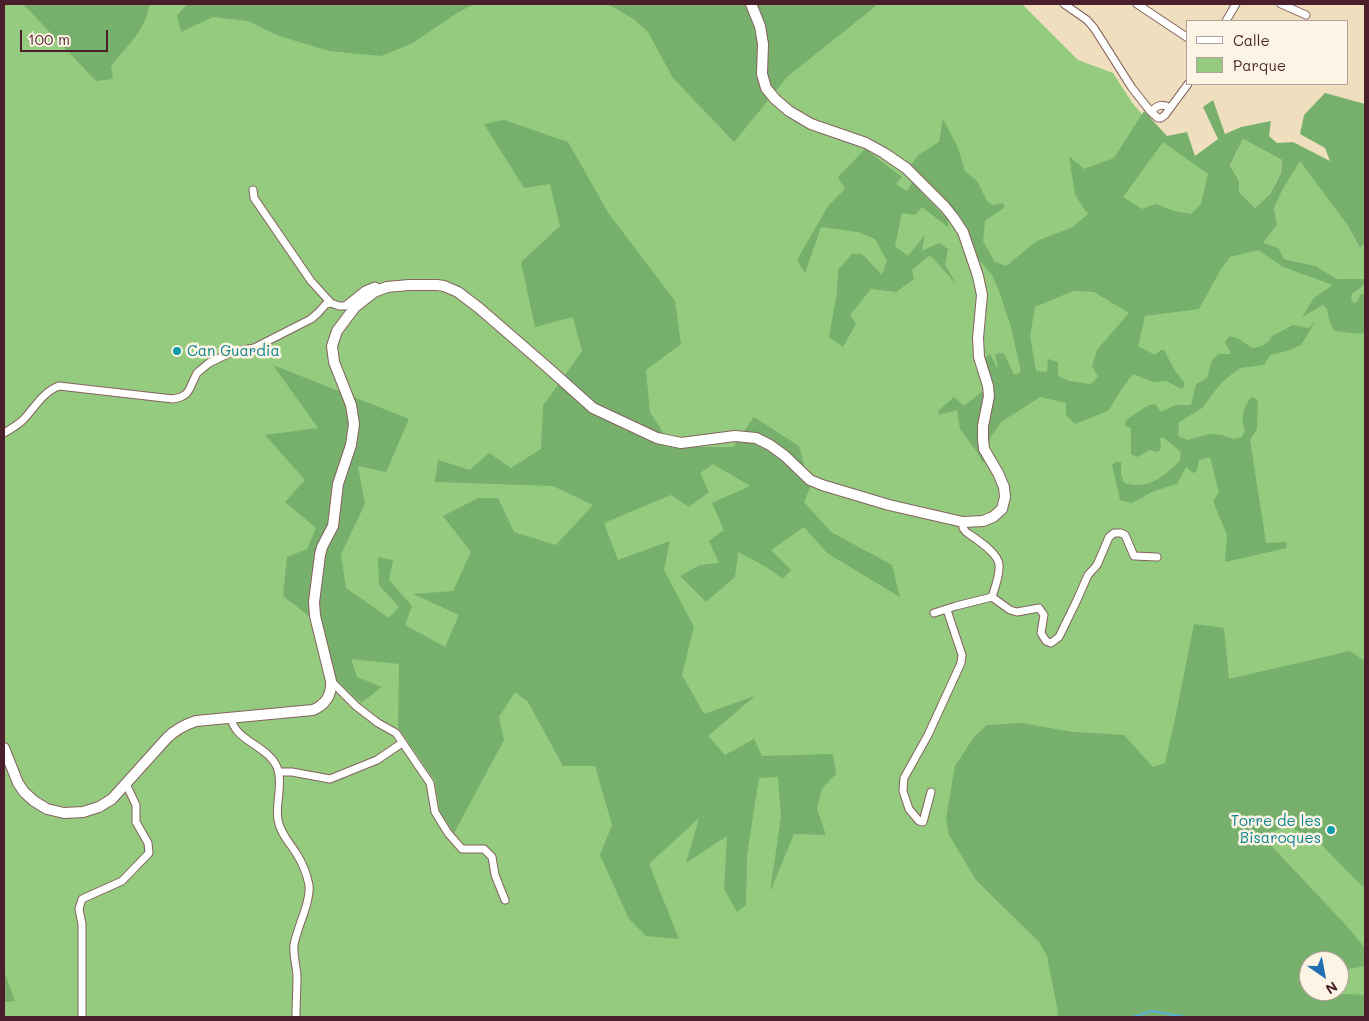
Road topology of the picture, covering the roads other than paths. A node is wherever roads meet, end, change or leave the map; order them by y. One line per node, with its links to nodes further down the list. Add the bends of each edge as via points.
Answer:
1 (751, 4): 16 (street, via 763,44 762,74 766,88 775,99 811,124 866,143 906,168 945,207 963,232 982,295 978,357 988,396 982,439 1004,487 1005,497 1002,509 993,517)
2 (1064, 4): 11 (street, via 1094,28)
3 (1137, 4): 8 (street)
4 (1236, 4): 7 (street)
5 (1281, 4): 6 (street)
6 (1306, 15)
7 (1229, 20)
8 (1186, 37)
9 (1187, 85): 10 (street)
10 (1170, 108): 11 (street, via 1160,105); 11 (street, via 1161,118)
11 (1151, 112)
12 (253, 190): 14 (street, via 254,198 311,281)
13 (381, 290): 14 (street, via 375,286 365,290 345,306); 16 (street, via 437,285 458,292 593,408 657,438 681,443 735,436 756,438 778,450 810,480 822,485); 21 (street, via 355,307 337,331 332,346 332,356 347,392 354,424 351,445 338,484 333,526 320,555 314,602)
14 (331, 303): 15 (street, via 311,319 254,348 232,352 209,363 197,373 189,390 181,397 173,399 59,386 50,389 22,420)
15 (4, 433)
16 (963, 522): 18 (street, via 965,530 998,561 999,572)
17 (1156, 557): 18 (street, via 1134,556 1121,533 1109,537 1059,637 1051,643 1041,633 1044,615 1038,608 1017,612)
18 (992, 597): 19 (street)
19 (947, 610): 20 (street); 27 (street, via 962,655 961,663 904,778 903,791 909,809 919,821 923,822)
20 (934, 614)
21 (331, 681): 22 (street, via 327,700 313,710); 23 (street, via 356,706 396,733)
22 (231, 718): 25 (street, via 232,725 241,735 271,757); 26 (street, via 196,721 175,730)
23 (402, 743): 25 (street, via 377,760 330,778); 28 (street, via 430,783 435,812 448,833 462,849 484,849 492,857)
24 (4, 748): 26 (street, via 24,792 47,809 64,813 99,807 112,800)
25 (279, 772): 30 (street, via 278,820 299,858 309,888 294,946)
26 (126, 784): 29 (street, via 136,805 136,822 148,843 149,853 122,882 82,899 79,909 82,924)
27 (931, 792)
28 (505, 900)
29 (82, 1017)
30 (296, 1017)

